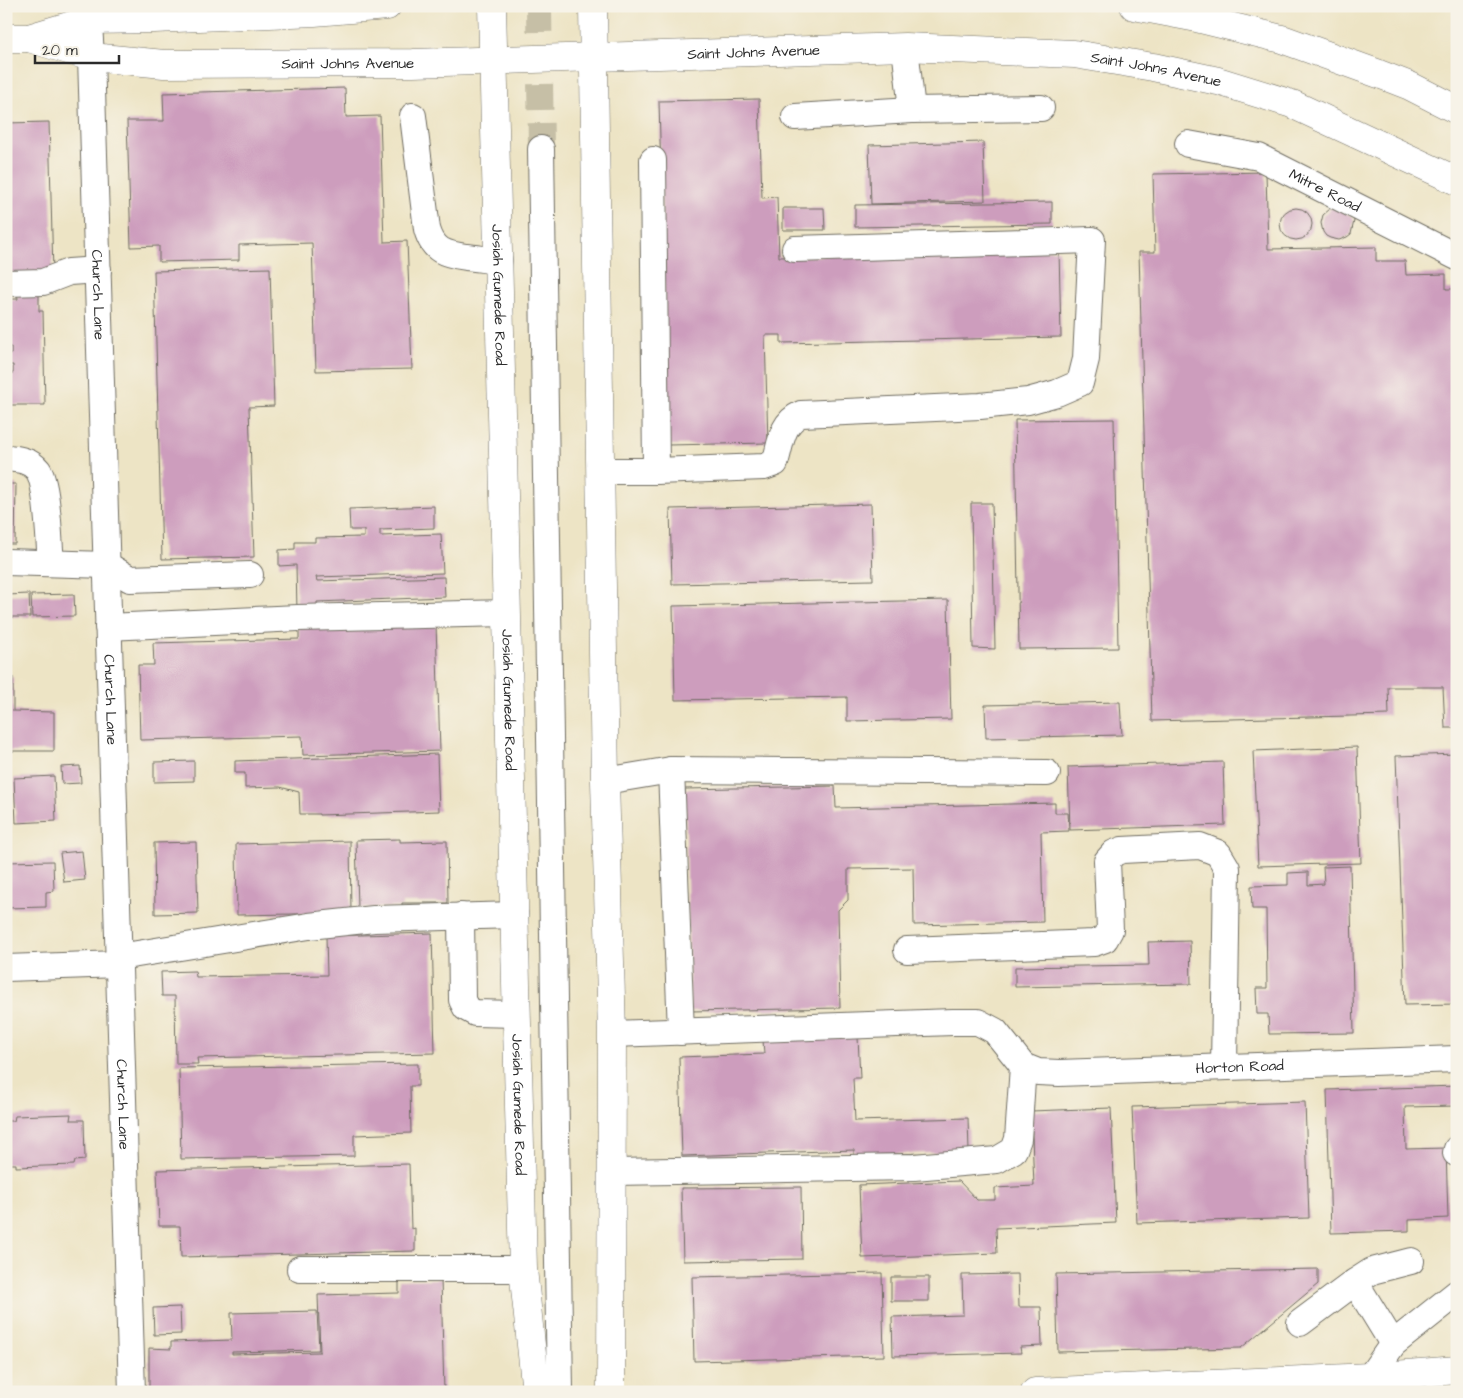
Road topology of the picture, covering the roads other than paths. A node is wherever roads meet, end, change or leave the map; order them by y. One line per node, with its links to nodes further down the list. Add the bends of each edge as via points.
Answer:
1 (387, 6): 5 (main road, Saint Johns Avenue, via 154,19)
2 (492, 6): 10 (main road, Josiah Gumede Road)
3 (593, 6): 8 (main road)
4 (1134, 6): 13 (main road, via 1282,39 1410,86)
5 (89, 13): 6 (main road, Saint Johns Avenue); 9 (street, Church Lane)
6 (18, 38): 9 (main road, Saint Johns Avenue)
7 (905, 47): 8 (main road, Saint Johns Avenue); 12 (street); 19 (main road, Saint Johns Avenue, via 1074,54 1218,81 1292,104)
8 (594, 56): 10 (main road, Saint Johns Avenue); 26 (main road)
9 (92, 57): 10 (main road, Saint Johns Avenue, via 164,64); 23 (street, Church Lane)
10 (493, 60): 22 (main road, Josiah Gumede Road)
11 (1041, 108): 12 (street)
12 (912, 110): 15 (street)
13 (1457, 110)
14 (413, 116): 22 (street, via 429,237 434,245 449,255)
15 (795, 118)
16 (1188, 144): 21 (street, Mitre Road, via 1259,157)
17 (542, 150): 60 (street)
18 (653, 160): 27 (street)
19 (1457, 181)
20 (795, 249): 27 (street, via 1092,240 1086,359 1080,383 1028,402 800,414 793,417 782,433 774,463 764,467)
21 (1457, 257)
22 (499, 261): 32 (main road, Josiah Gumede Road)
23 (98, 270): 24 (street, via 69,272 43,282); 30 (street, Church Lane)
24 (6, 283)
25 (6, 458): 29 (street, via 29,462 44,483)
26 (601, 471): 27 (street); 36 (main road)
27 (656, 471)
28 (6, 562): 29 (street)
29 (51, 562): 30 (street)
30 (107, 565): 31 (street, via 130,579); 33 (street, Church Lane)
31 (250, 575)
32 (507, 613): 33 (street); 37 (main road, Josiah Gumede Road)
33 (108, 627): 40 (street, Church Lane)
34 (670, 770): 35 (street); 36 (street); 43 (street)
35 (1046, 773)
36 (605, 781): 44 (main road)
37 (515, 915): 38 (street); 42 (main road, Josiah Gumede Road)
38 (461, 916): 40 (street, via 374,919 309,926); 42 (street, via 462,1000 466,1008 475,1013)
39 (907, 950): 47 (street, via 1105,939 1110,930 1106,861 1114,853 1200,846 1218,852 1227,868)
40 (119, 961): 41 (street); 58 (street, Church Lane)
41 (6, 968)
42 (517, 1014): 51 (main road, Josiah Gumede Road)
43 (681, 1032): 44 (street); 46 (street, via 978,1022 995,1031)
44 (612, 1034): 48 (main road)
45 (1457, 1059): 47 (street, Horton Road)
46 (1023, 1066): 47 (street, Horton Road, via 1038,1072 1058,1073); 48 (street, via 1018,1139 1014,1150 997,1160 914,1167)
47 (1224, 1067)
48 (612, 1172): 61 (main road)
49 (1410, 1261): 52 (street, via 1372,1271)
50 (300, 1269): 51 (street)
51 (523, 1269): 59 (main road, Josiah Gumede Road)
52 (1355, 1282): 54 (street); 55 (street)
53 (1457, 1293): 55 (street)
54 (1300, 1323)
55 (1393, 1344): 57 (street)
56 (1457, 1370): 57 (main road)
57 (1369, 1384): 62 (main road)
58 (132, 1392)
59 (536, 1392)
60 (560, 1392)
61 (611, 1392)
62 (1036, 1392)

